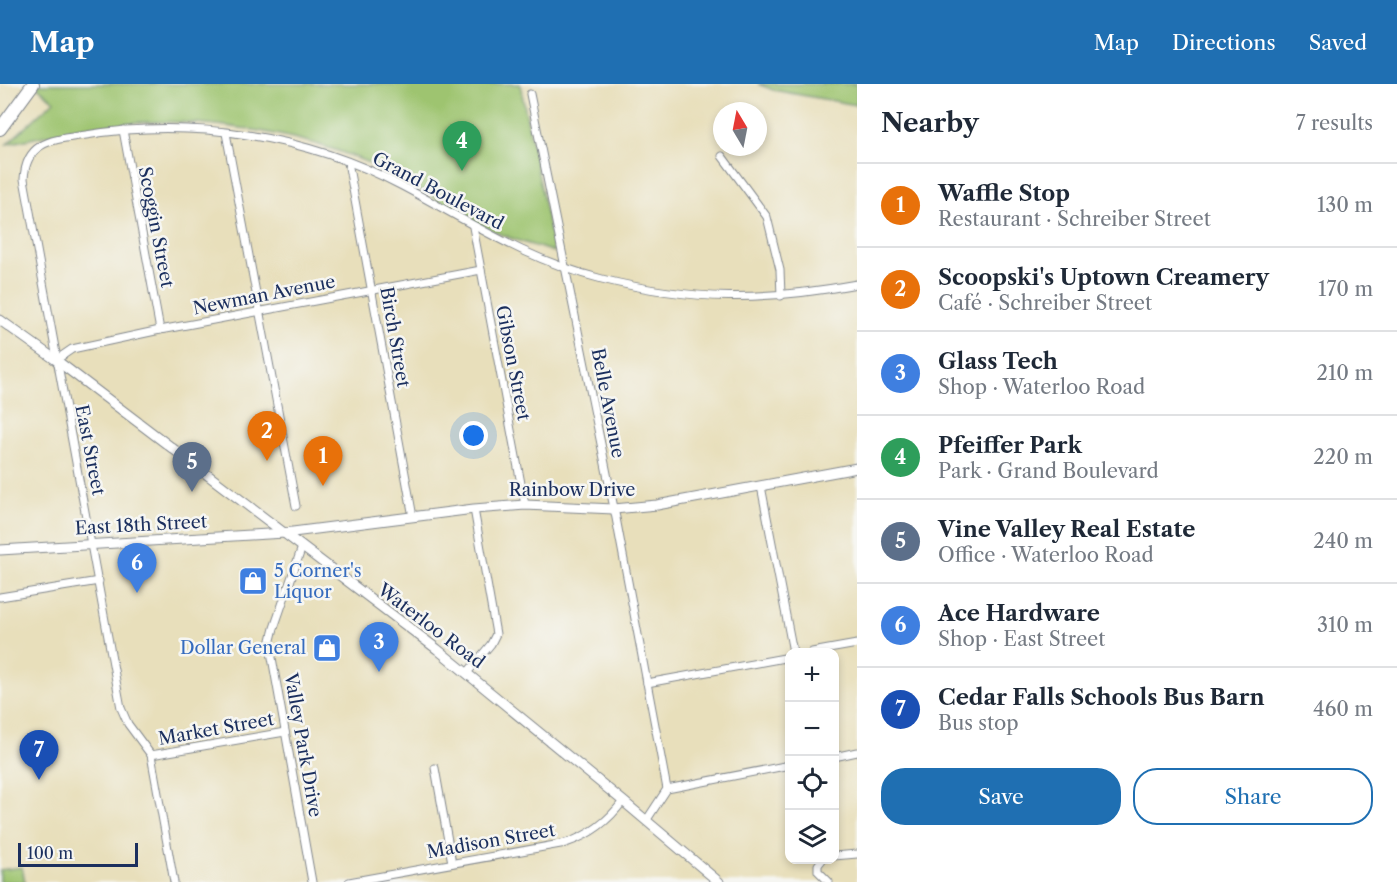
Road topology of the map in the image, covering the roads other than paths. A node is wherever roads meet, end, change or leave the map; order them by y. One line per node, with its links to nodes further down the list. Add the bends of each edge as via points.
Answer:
1 (30, 87): 3 (highway)
2 (530, 94): 10 (street, Belle Avenue)
3 (0, 129)
4 (123, 130): 5 (street, Grand Boulevard); 8 (street, Grand Boulevard, via 53,140 36,148 25,163); 17 (street, Scoggin Street)
5 (226, 133): 7 (street, Grand Boulevard, via 295,146); 15 (street)
6 (722, 156): 14 (street, via 767,217 780,270)
7 (348, 162): 9 (street, Grand Boulevard, via 400,185); 13 (street, Birch Street)
8 (24, 179): 18 (street, East Street)
9 (473, 227): 10 (street, Grand Boulevard, via 523,253); 11 (street, Gibson Street)
10 (566, 269): 14 (street, Grand Boulevard, via 687,296); 24 (street, Belle Avenue)
11 (481, 270): 13 (street, Newman Avenue); 21 (street, Gibson Street)
12 (857, 284): 14 (street, Grand Boulevard)
13 (372, 291): 15 (street, Newman Avenue); 25 (street, Birch Street)
14 (781, 296)
15 (260, 311): 17 (street, Newman Avenue); 22 (street)
16 (0, 320): 18 (main road, Waterloo Road)
17 (160, 330): 18 (street, Newman Avenue, via 72,349)
18 (56, 360): 26 (main road, Waterloo Road); 27 (street, East Street)
19 (857, 468): 20 (main road, Rainbow Drive)
20 (761, 486): 24 (main road, Rainbow Drive); 33 (street)
21 (525, 505): 23 (main road, Rainbow Drive); 24 (main road, Rainbow Drive)
22 (296, 506)
23 (474, 509): 25 (main road, Rainbow Drive); 36 (street, via 496,634)
24 (614, 509): 37 (street, Belle Avenue)
25 (413, 517): 26 (main road, Rainbow Drive)
26 (285, 533): 27 (main road, East 18th Street); 28 (main road, Waterloo Road)
27 (92, 545): 29 (main road, East 18th Street); 30 (street, East Street)
28 (302, 547): 36 (main road, Waterloo Road); 38 (street, Valley Park Drive, via 271,639)
29 (0, 550)
30 (99, 581): 31 (street); 40 (street, East Street, via 121,708)
31 (0, 597)
32 (857, 644): 34 (street)
33 (792, 648)
34 (834, 648)
35 (785, 658): 37 (street)
36 (467, 673): 45 (main road, Waterloo Road)
37 (647, 683): 44 (street, Belle Avenue)
38 (285, 732): 40 (street, Market Street); 52 (street, Valley Park Drive)
39 (857, 752): 41 (street)
40 (151, 755): 51 (street)
41 (839, 756)
42 (785, 766): 44 (street)
43 (435, 768): 49 (street)
44 (667, 789): 46 (street)
45 (623, 801): 46 (main road, Waterloo Road); 49 (street, Madison Street, via 605,822 566,843)
46 (646, 821): 54 (main road, Waterloo Road)
47 (857, 854): 48 (street)
48 (839, 856)
49 (452, 863): 53 (street, Madison Street)
50 (819, 864): 55 (street, via 818,871)
51 (174, 882)
52 (312, 882)
53 (349, 882)
54 (718, 882)
55 (829, 882)

